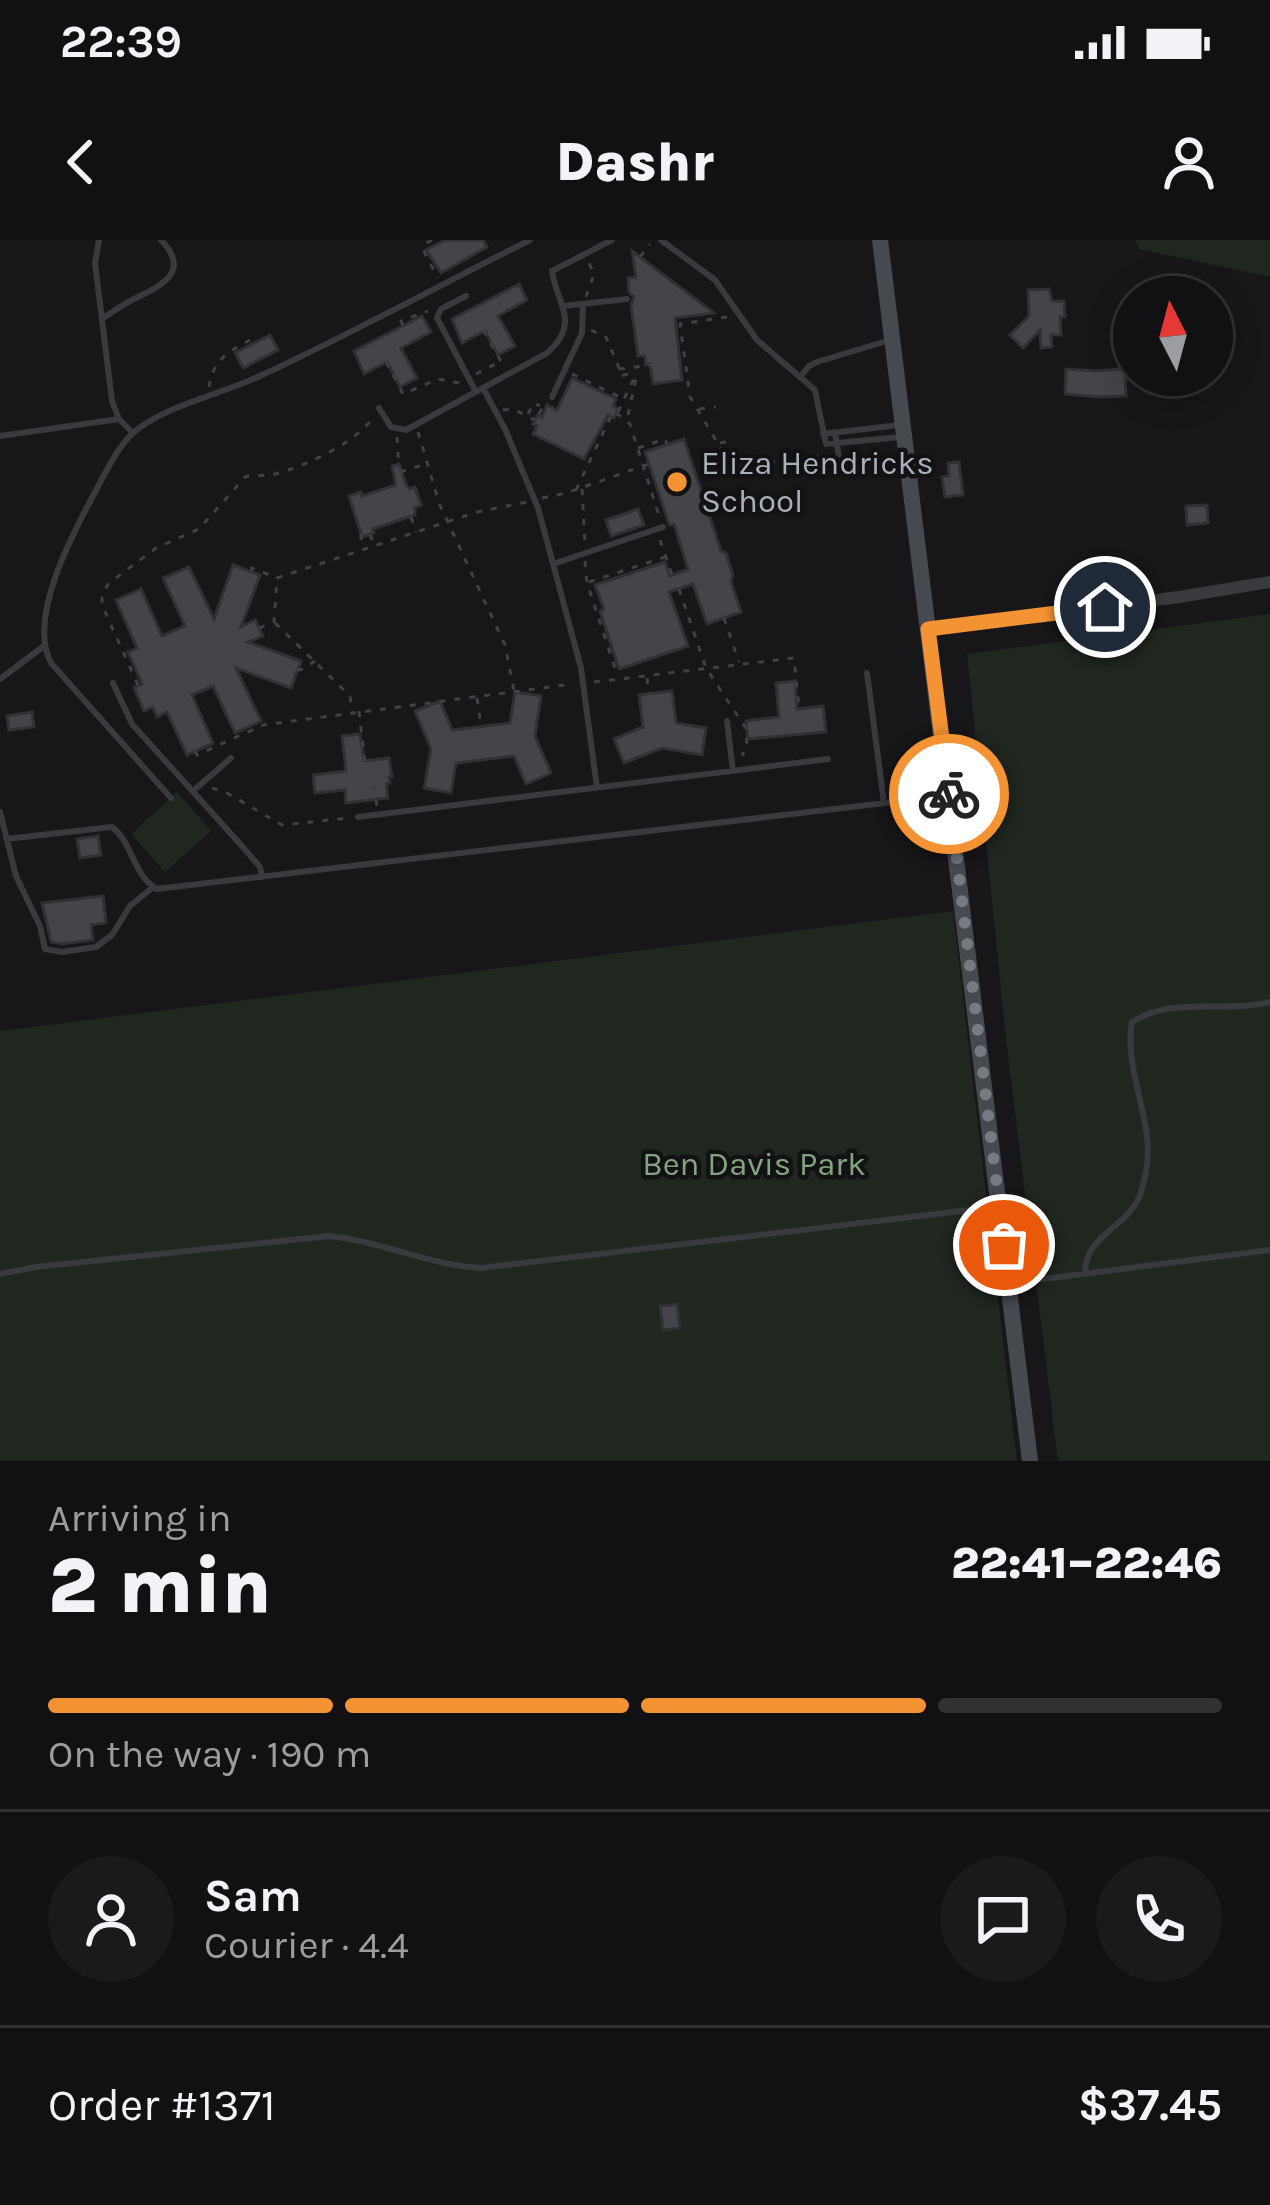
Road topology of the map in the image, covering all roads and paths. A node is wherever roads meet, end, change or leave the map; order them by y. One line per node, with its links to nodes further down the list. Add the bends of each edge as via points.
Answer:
1 (99, 240): 17 (lane)
2 (160, 240): 17 (lane, via 173,260 169,279)
3 (431, 240): 10 (path, via 424,252)
4 (530, 240): 10 (lane)
5 (612, 240): 8 (lane)
6 (657, 240): 9 (path); 15 (lane, via 715,280)
7 (880, 240): 22 (main road)
8 (584, 254): 13 (path, via 594,274); 14 (lane, via 552,271)
9 (640, 257)
10 (441, 285): 35 (lane)
11 (466, 296): 16 (lane)
12 (627, 299): 13 (lane)
13 (583, 304): 14 (lane); 19 (lane)
14 (563, 306): 28 (lane, via 558,343)
15 (738, 312): 30 (lane, via 757,340); 41 (path, via 680,324)
16 (438, 314): 18 (path, via 425,310); 33 (lane)
17 (103, 318): 45 (lane)
18 (403, 326)
19 (584, 326): 27 (path, via 606,337); 36 (lane)
20 (483, 330): 24 (path)
21 (250, 340): 35 (path, via 219,360 209,381)
22 (892, 340): 30 (lane, via 817,362); 49 (main road)
23 (507, 353): 24 (path)
24 (500, 360): 28 (path); 33 (path)
25 (386, 362): 34 (path, via 402,393)
26 (651, 365): 27 (path)
27 (620, 369): 31 (path)
28 (508, 374): 33 (lane)
29 (572, 374): 37 (path)
30 (801, 376): 52 (lane, via 818,396)
31 (634, 378): 37 (path); 46 (path)
32 (409, 382): 34 (path)
33 (475, 385): 34 (path, via 437,379); 42 (lane); 47 (lane)
34 (412, 390)
35 (213, 394): 51 (lane)
36 (549, 398): 38 (path)
37 (624, 399): 43 (path)
38 (542, 407): 44 (path, via 537,417); 44 (path, via 534,403)
39 (716, 407): 41 (path)
40 (379, 408): 48 (lane); 97 (path, via 349,441 278,473 248,476 199,530 148,553 108,584 101,602)
41 (698, 409): 55 (path)
42 (497, 413): 44 (path); 64 (lane)
43 (615, 414): 46 (path); 63 (path)
44 (527, 416)
45 (119, 419): 51 (lane); 53 (lane)
46 (627, 419): 57 (path)
47 (416, 424): 48 (lane); 59 (path)
48 (397, 430): 61 (path)
49 (904, 430): 50 (lane); 58 (lane); 83 (main road)
50 (835, 432): 52 (lane); 58 (lane)
51 (133, 433): 86 (lane, via 63,554)
52 (823, 434): 58 (lane)
53 (0, 436)
54 (732, 441): 55 (path)
55 (718, 443): 58 (path, via 732,467)
56 (667, 444): 57 (path)
57 (638, 448): 60 (path)
58 (838, 452)
59 (427, 464): 61 (path); 66 (path)
60 (646, 465): 63 (path); 67 (path)
61 (399, 472): 62 (path)
62 (400, 483)
63 (579, 489): 64 (path); 71 (path)
64 (535, 500): 66 (path); 73 (lane)
65 (411, 517): 68 (path)
66 (448, 521): 68 (path); 98 (path, via 502,637)
67 (663, 527): 71 (lane); 72 (path)
68 (416, 532): 70 (path)
69 (361, 534): 70 (path)
70 (374, 546): 76 (path)
71 (585, 554): 73 (lane); 78 (path)
72 (666, 557): 75 (path); 78 (path)
73 (554, 564): 96 (lane)
74 (251, 572): 76 (path)
75 (672, 575)
76 (277, 578): 81 (path)
77 (1270, 582): 83 (street)
78 (587, 583): 91 (path)
79 (679, 589): 84 (path)
80 (724, 618): 88 (path)
81 (274, 622): 82 (path); 87 (path)
82 (259, 628)
83 (928, 629): 116 (main road)
84 (695, 635): 85 (path); 89 (path)
85 (685, 639)
86 (44, 646): 94 (lane); 117 (lane)
87 (315, 661): 90 (path); 103 (path, via 350,696)
88 (740, 664): 89 (path); 101 (path, via 794,658)
89 (706, 668): 93 (path); 112 (path, via 745,727 747,744)
90 (297, 670)
91 (616, 670)
92 (867, 673): 118 (lane)
93 (646, 676): 96 (path); 99 (path)
94 (0, 679)
95 (113, 683): 115 (lane, via 132,724)
96 (583, 683): 98 (path); 114 (lane)
97 (138, 685)
98 (514, 691): 100 (path)
99 (649, 694)
100 (477, 696): 102 (path); 105 (path)
101 (799, 708)
102 (359, 711): 103 (path); 106 (path)
103 (352, 712): 108 (path, via 262,725)
104 (728, 721): 112 (lane)
105 (481, 726)
106 (362, 732): 107 (path); 111 (path)
107 (351, 733)
108 (195, 751)
109 (231, 758): 115 (lane)
110 (828, 759): 112 (lane)
111 (365, 762)
112 (733, 771): 114 (lane)
113 (374, 785): 120 (path)
114 (597, 788): 120 (lane)
115 (192, 791): 121 (path, via 219,790 283,825); 123 (lane)
116 (949, 796): 118 (lane); 126 (main road)
117 (171, 798)
118 (884, 803): 123 (lane)
119 (0, 812): 122 (lane)
120 (378, 814): 121 (lane)
121 (358, 817)
122 (4, 837): 124 (lane, via 112,826); 124 (lane, via 50,951 104,942)
123 (262, 877): 124 (lane)
124 (152, 888)
125 (1270, 1002): 129 (lane, via 1171,1006 1132,1022 1127,1046 1148,1167 1138,1199 1090,1249)
126 (999, 1206): 128 (lane, via 481,1268 329,1236); 130 (main road)
127 (1270, 1250): 129 (lane)
128 (0, 1274)
129 (1085, 1274): 130 (lane)
130 (1009, 1284): 131 (main road)
131 (1030, 1457)

